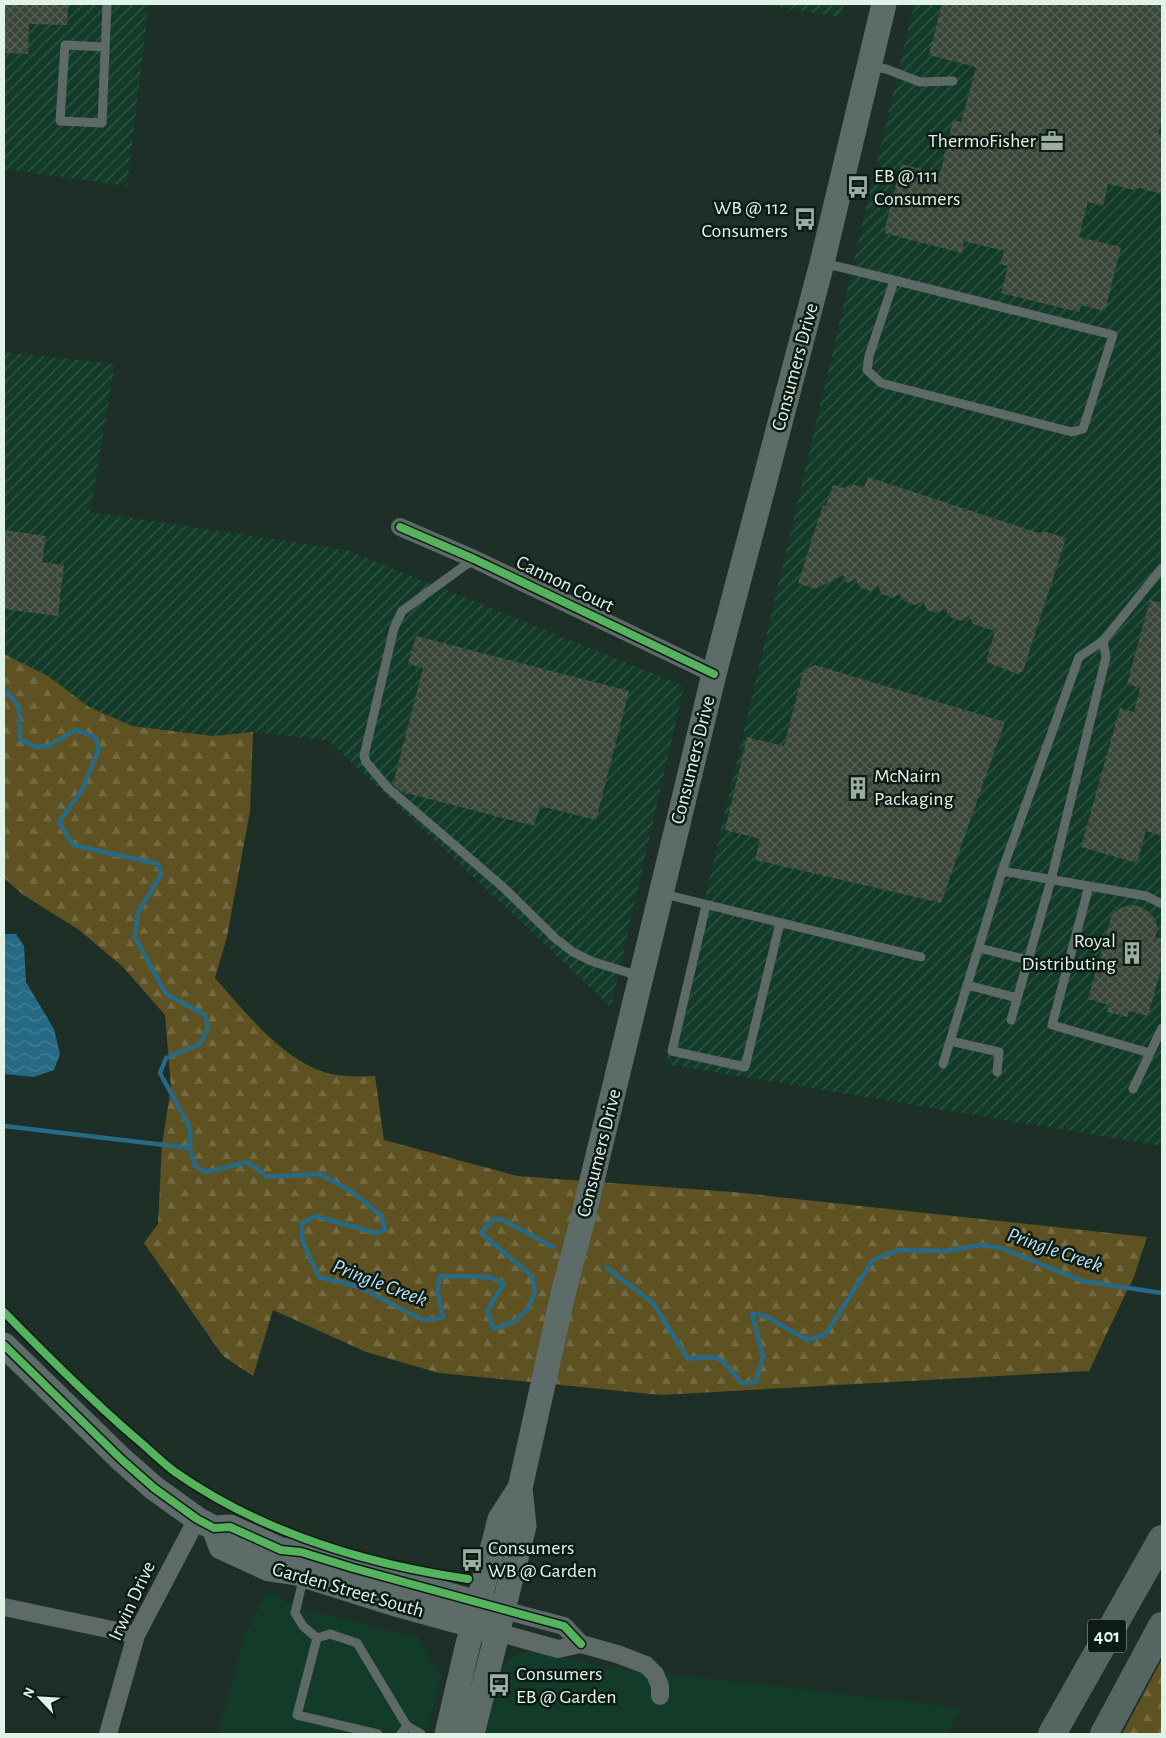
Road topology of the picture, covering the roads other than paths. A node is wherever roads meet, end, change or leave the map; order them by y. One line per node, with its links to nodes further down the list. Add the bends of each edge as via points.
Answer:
1 (107, 4): 3 (lane)
2 (884, 4): 4 (main road, Consumers Drive)
3 (105, 47): 3 (lane, via 102,123 60,121 65,45)
4 (869, 66): 5 (lane, via 920,82); 6 (main road, Consumers Drive)
5 (953, 81)
6 (822, 263): 7 (lane); 12 (main road, Consumers Drive)
7 (894, 280): 7 (lane, via 1113,335 1083,428 1072,432 881,383 867,370)
8 (400, 527): 9 (street, Cannon Court)
9 (474, 559): 12 (street, Cannon Court); 23 (lane, via 398,618 364,756 366,762 388,788 504,888 556,940 591,961)
10 (1162, 568): 11 (lane)
11 (1103, 641): 13 (lane, via 1079,657); 14 (lane, via 1106,657)
12 (714, 674): 16 (main road, Consumers Drive)
13 (1002, 871): 14 (lane); 20 (lane)
14 (1051, 880): 15 (lane); 22 (lane)
15 (1089, 886): 17 (lane, via 1146,896); 29 (lane, via 1052,1025)
16 (661, 894): 18 (lane); 23 (main road, Consumers Drive)
17 (1162, 904)
18 (706, 905): 19 (lane); 19 (lane, via 672,1051 745,1067)
19 (780, 923): 21 (lane)
20 (978, 948): 22 (lane); 24 (lane)
21 (921, 957)
22 (1028, 960): 25 (lane)
23 (641, 976): 34 (main road, Consumers Drive, via 563,1294)
24 (967, 985): 25 (lane); 28 (lane)
25 (1018, 998): 26 (lane)
26 (1011, 1020)
27 (1162, 1028): 29 (lane)
28 (950, 1040): 30 (lane); 31 (lane, via 1000,1052)
29 (1150, 1053): 32 (lane)
30 (943, 1064)
31 (997, 1072)
32 (1133, 1090)
33 (4, 1345): 35 (main road, Garden Street South, via 121,1459 154,1488)
34 (520, 1488): 39 (main road, Consumers Drive, via 500,1519); 40 (main road, Consumers Drive, via 524,1526)
35 (205, 1523): 37 (main road, Garden Street South, via 221,1547 269,1569); 39 (main road, Garden Street South, via 230,1527 281,1550 301,1552 353,1568); 42 (street, Irwin Drive)
36 (1162, 1538): 53 (highway, 401)
37 (304, 1575): 39 (main road, Garden Street South, via 399,1605); 43 (lane, via 295,1613 302,1626)
38 (4, 1608): 42 (street)
39 (476, 1614): 40 (main road, Garden Street South); 51 (main road, Consumers Drive)
40 (500, 1621): 44 (street, via 558,1649); 44 (street, via 564,1626); 52 (main road, Consumers Drive)
41 (1162, 1626): 54 (highway, 401)
42 (136, 1635): 47 (street, Irwin Drive)
43 (318, 1638): 46 (lane, via 330,1634 357,1643); 48 (lane, via 297,1715)
44 (581, 1644): 45 (street, via 646,1665 655,1674)
45 (660, 1696)
46 (407, 1726): 49 (lane); 50 (lane)
47 (108, 1734)
48 (378, 1734)
49 (401, 1734)
50 (420, 1734)
51 (448, 1734)
52 (472, 1734)
53 (1052, 1734)
54 (1104, 1734)

